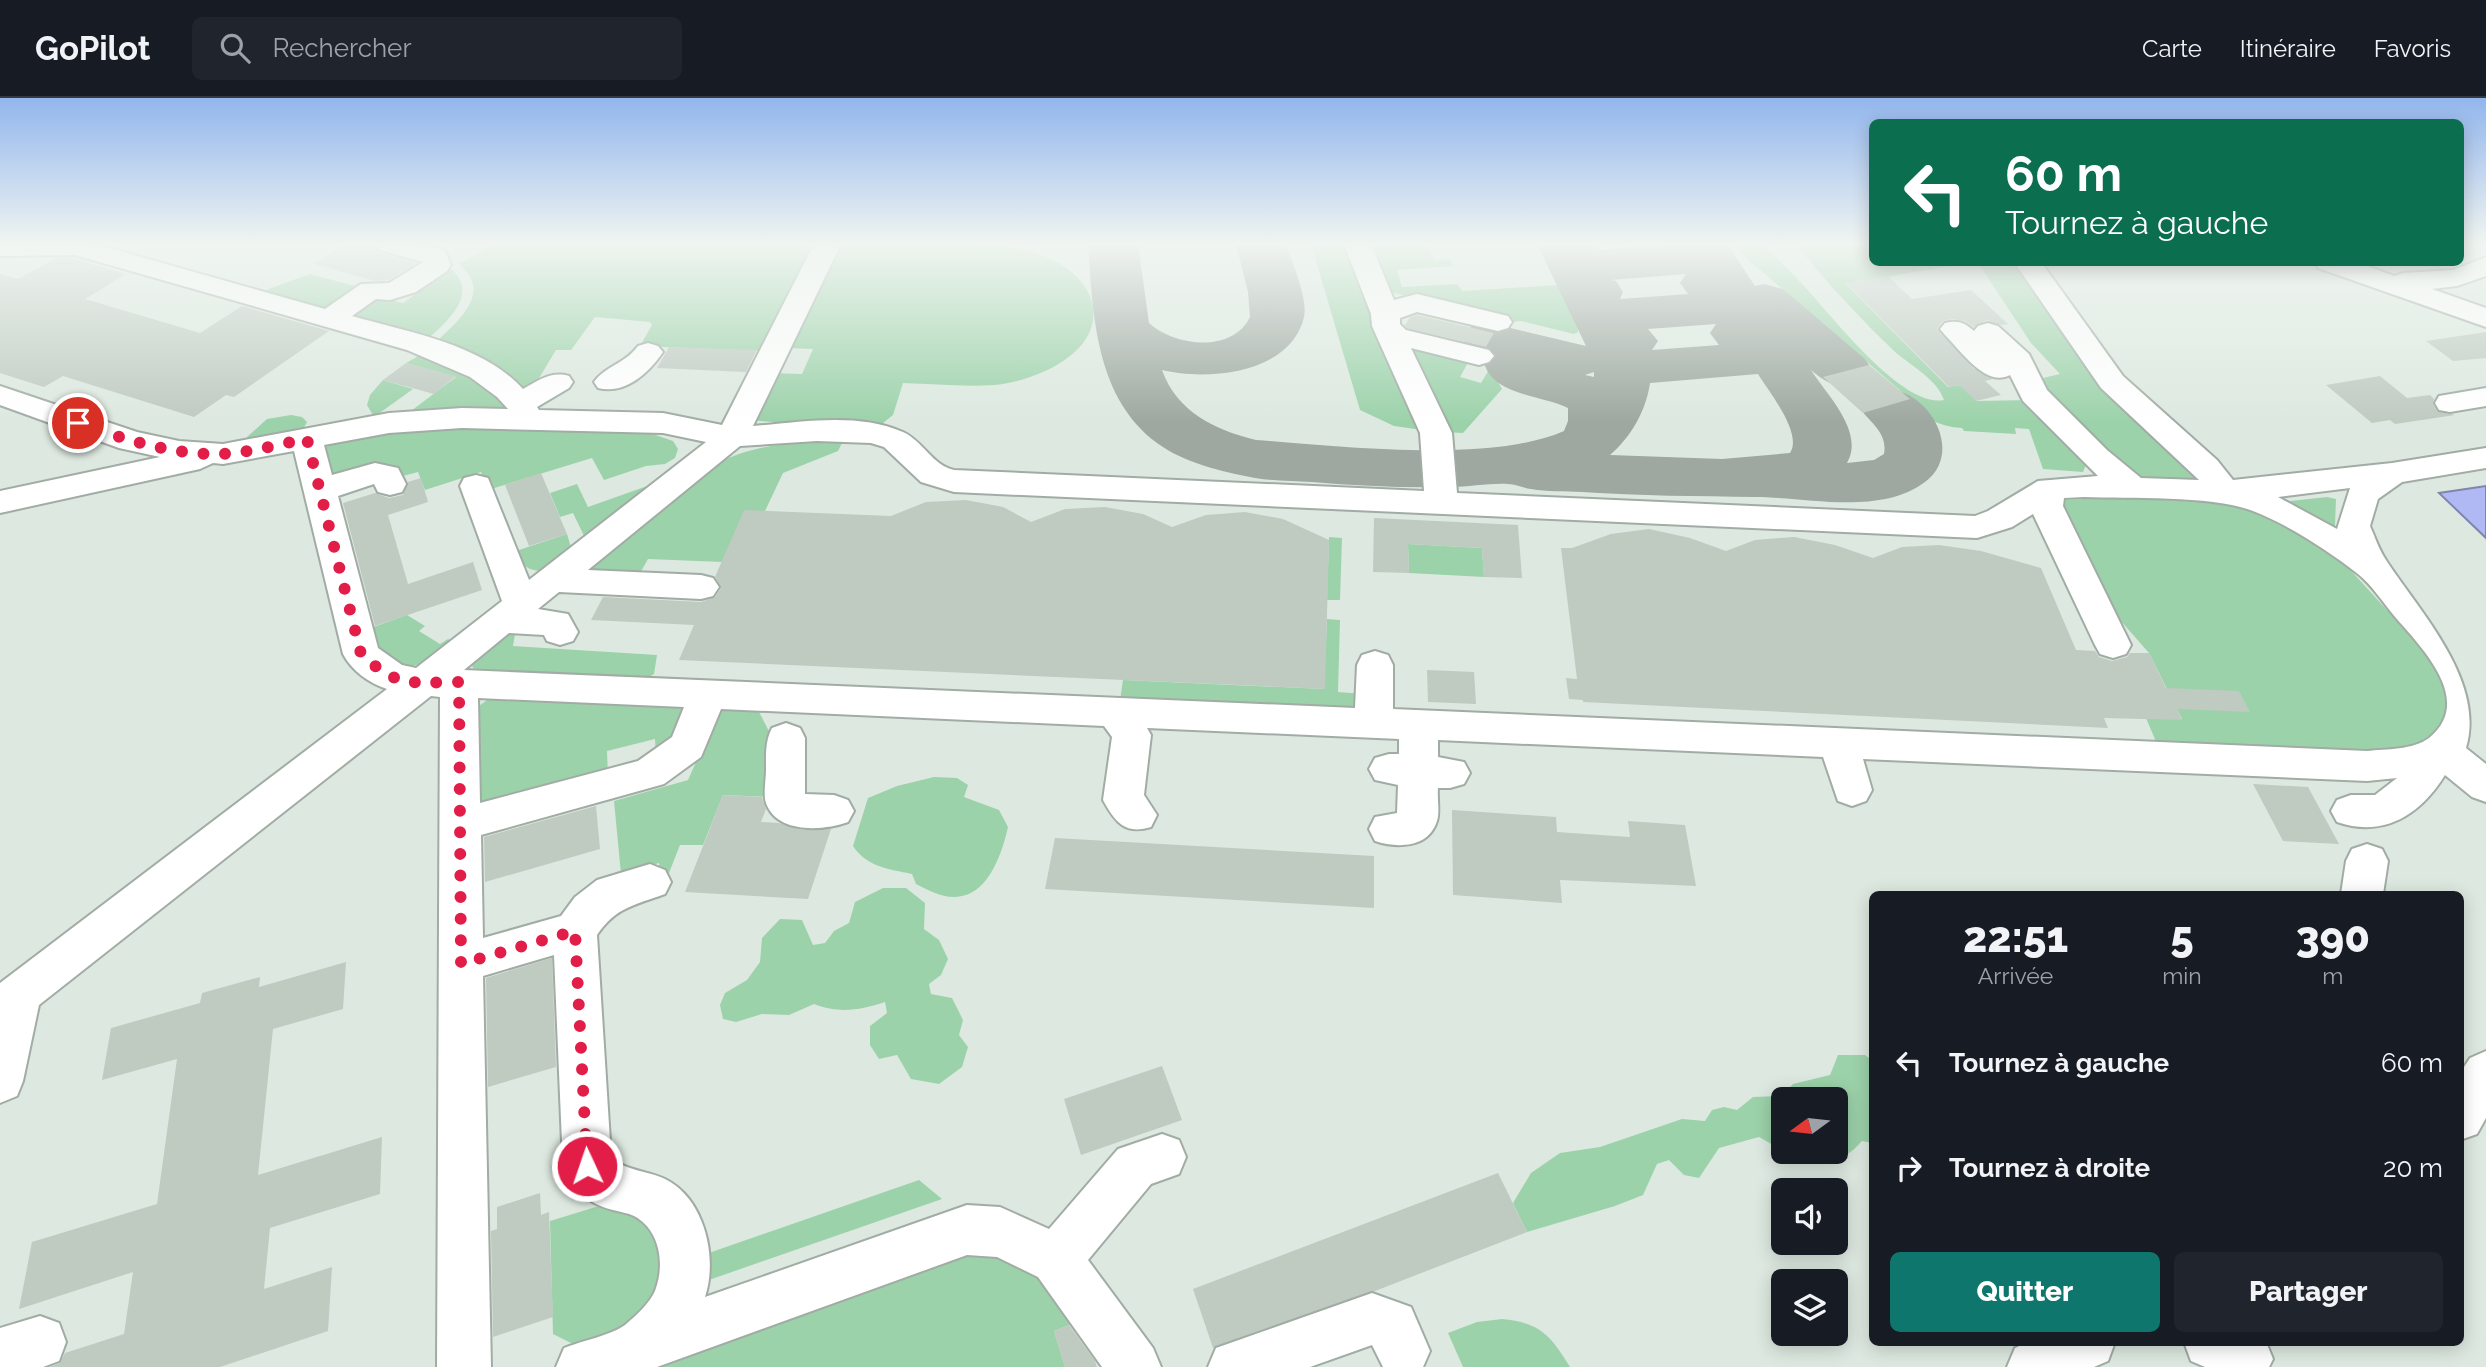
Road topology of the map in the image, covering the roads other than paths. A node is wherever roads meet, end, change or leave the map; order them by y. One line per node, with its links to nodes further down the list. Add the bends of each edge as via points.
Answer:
1 (274, 303): 10 (lane)
2 (352, 303): 10 (lane)
3 (799, 303): 24 (lane)
4 (1379, 303): 11 (lane)
5 (1416, 303): 11 (lane, via 1398,307)
6 (1418, 303): 12 (lane)
7 (2056, 303): 34 (lane, via 2112,382 2206,467)
8 (2445, 303): 9 (lane)
9 (2486, 318)
10 (329, 319): 23 (lane, via 468,364 504,384)
11 (1385, 320): 16 (lane, via 1396,336); 36 (lane, via 1436,433)
12 (1497, 322)
13 (1955, 329): 19 (lane, via 2005,378)
14 (1988, 332): 19 (lane, via 2018,360)
15 (648, 352): 18 (lane, via 640,364)
16 (1479, 356)
17 (558, 382): 23 (lane)
18 (609, 382)
19 (2034, 394): 28 (lane)
20 (0, 396): 26 (lane, via 130,441)
21 (2486, 397): 22 (lane)
22 (2450, 403)
23 (525, 410): 24 (lane, via 663,423); 25 (lane, via 389,423)
24 (732, 437): 36 (lane, via 817,431 874,433 895,440 932,475 954,481); 38 (lane)
25 (307, 439): 26 (lane); 33 (lane)
26 (223, 454): 35 (lane)
27 (2486, 458): 29 (lane)
28 (2090, 472): 32 (lane); 34 (lane, via 2131,487)
29 (2393, 473): 34 (lane); 37 (lane, via 2363,494 2353,526)
30 (390, 484): 33 (lane, via 387,475 375,473)
31 (476, 486): 40 (lane)
32 (2050, 489): 36 (lane, via 1978,527); 42 (lane, via 2046,506)
33 (319, 491): 44 (lane, via 361,654 396,681)
34 (2225, 492): 37 (lane, via 2264,503)
35 (0, 502)
36 (1441, 504)
37 (2371, 566): 51 (lane, via 2450,656 2466,694 2463,727)
38 (552, 580): 39 (lane); 40 (lane)
39 (701, 587)
40 (511, 612): 41 (lane, via 555,623); 44 (lane)
41 (560, 632)
42 (2113, 645)
43 (1375, 665): 47 (lane)
44 (441, 682): 45 (lane); 57 (lane); 62 (lane)
45 (709, 693): 46 (lane); 57 (lane, via 687,746 650,773)
46 (765, 695): 49 (lane); 54 (lane, via 796,739 785,801 793,810)
47 (1374, 722): 48 (lane); 49 (lane)
48 (1419, 724): 50 (lane); 58 (lane, via 1417,820 1404,830)
49 (1130, 736): 56 (lane, via 1123,800)
50 (1839, 743): 51 (lane, via 2150,767 2367,766 2413,761); 53 (lane)
51 (2441, 750): 52 (lane); 55 (lane, via 2420,782 2383,811)
52 (2486, 786)
53 (1852, 790)
54 (834, 811)
55 (2351, 811)
56 (1137, 815)
57 (459, 825): 61 (lane)
58 (1389, 829)
59 (650, 882): 60 (lane, via 612,893 590,910)
60 (575, 931): 61 (lane); 68 (lane, via 587,1166 603,1183 631,1188 654,1199 673,1220 685,1247 684,1284 668,1317)
61 (461, 964): 71 (lane)
62 (10, 1001): 64 (lane)
63 (2486, 1073): 65 (lane)
64 (0, 1081)
65 (2464, 1110)
66 (1162, 1157): 67 (lane, via 1135,1166)
67 (1056, 1259): 68 (lane, via 1000,1231 967,1230); 73 (lane)
68 (640, 1346): 72 (lane)
69 (2080, 1346): 75 (lane)
70 (1403, 1351): 74 (lane, via 1392,1326 1372,1319)
71 (464, 1367)
72 (583, 1367)
73 (1134, 1367)
74 (1235, 1367)
75 (2034, 1367)

